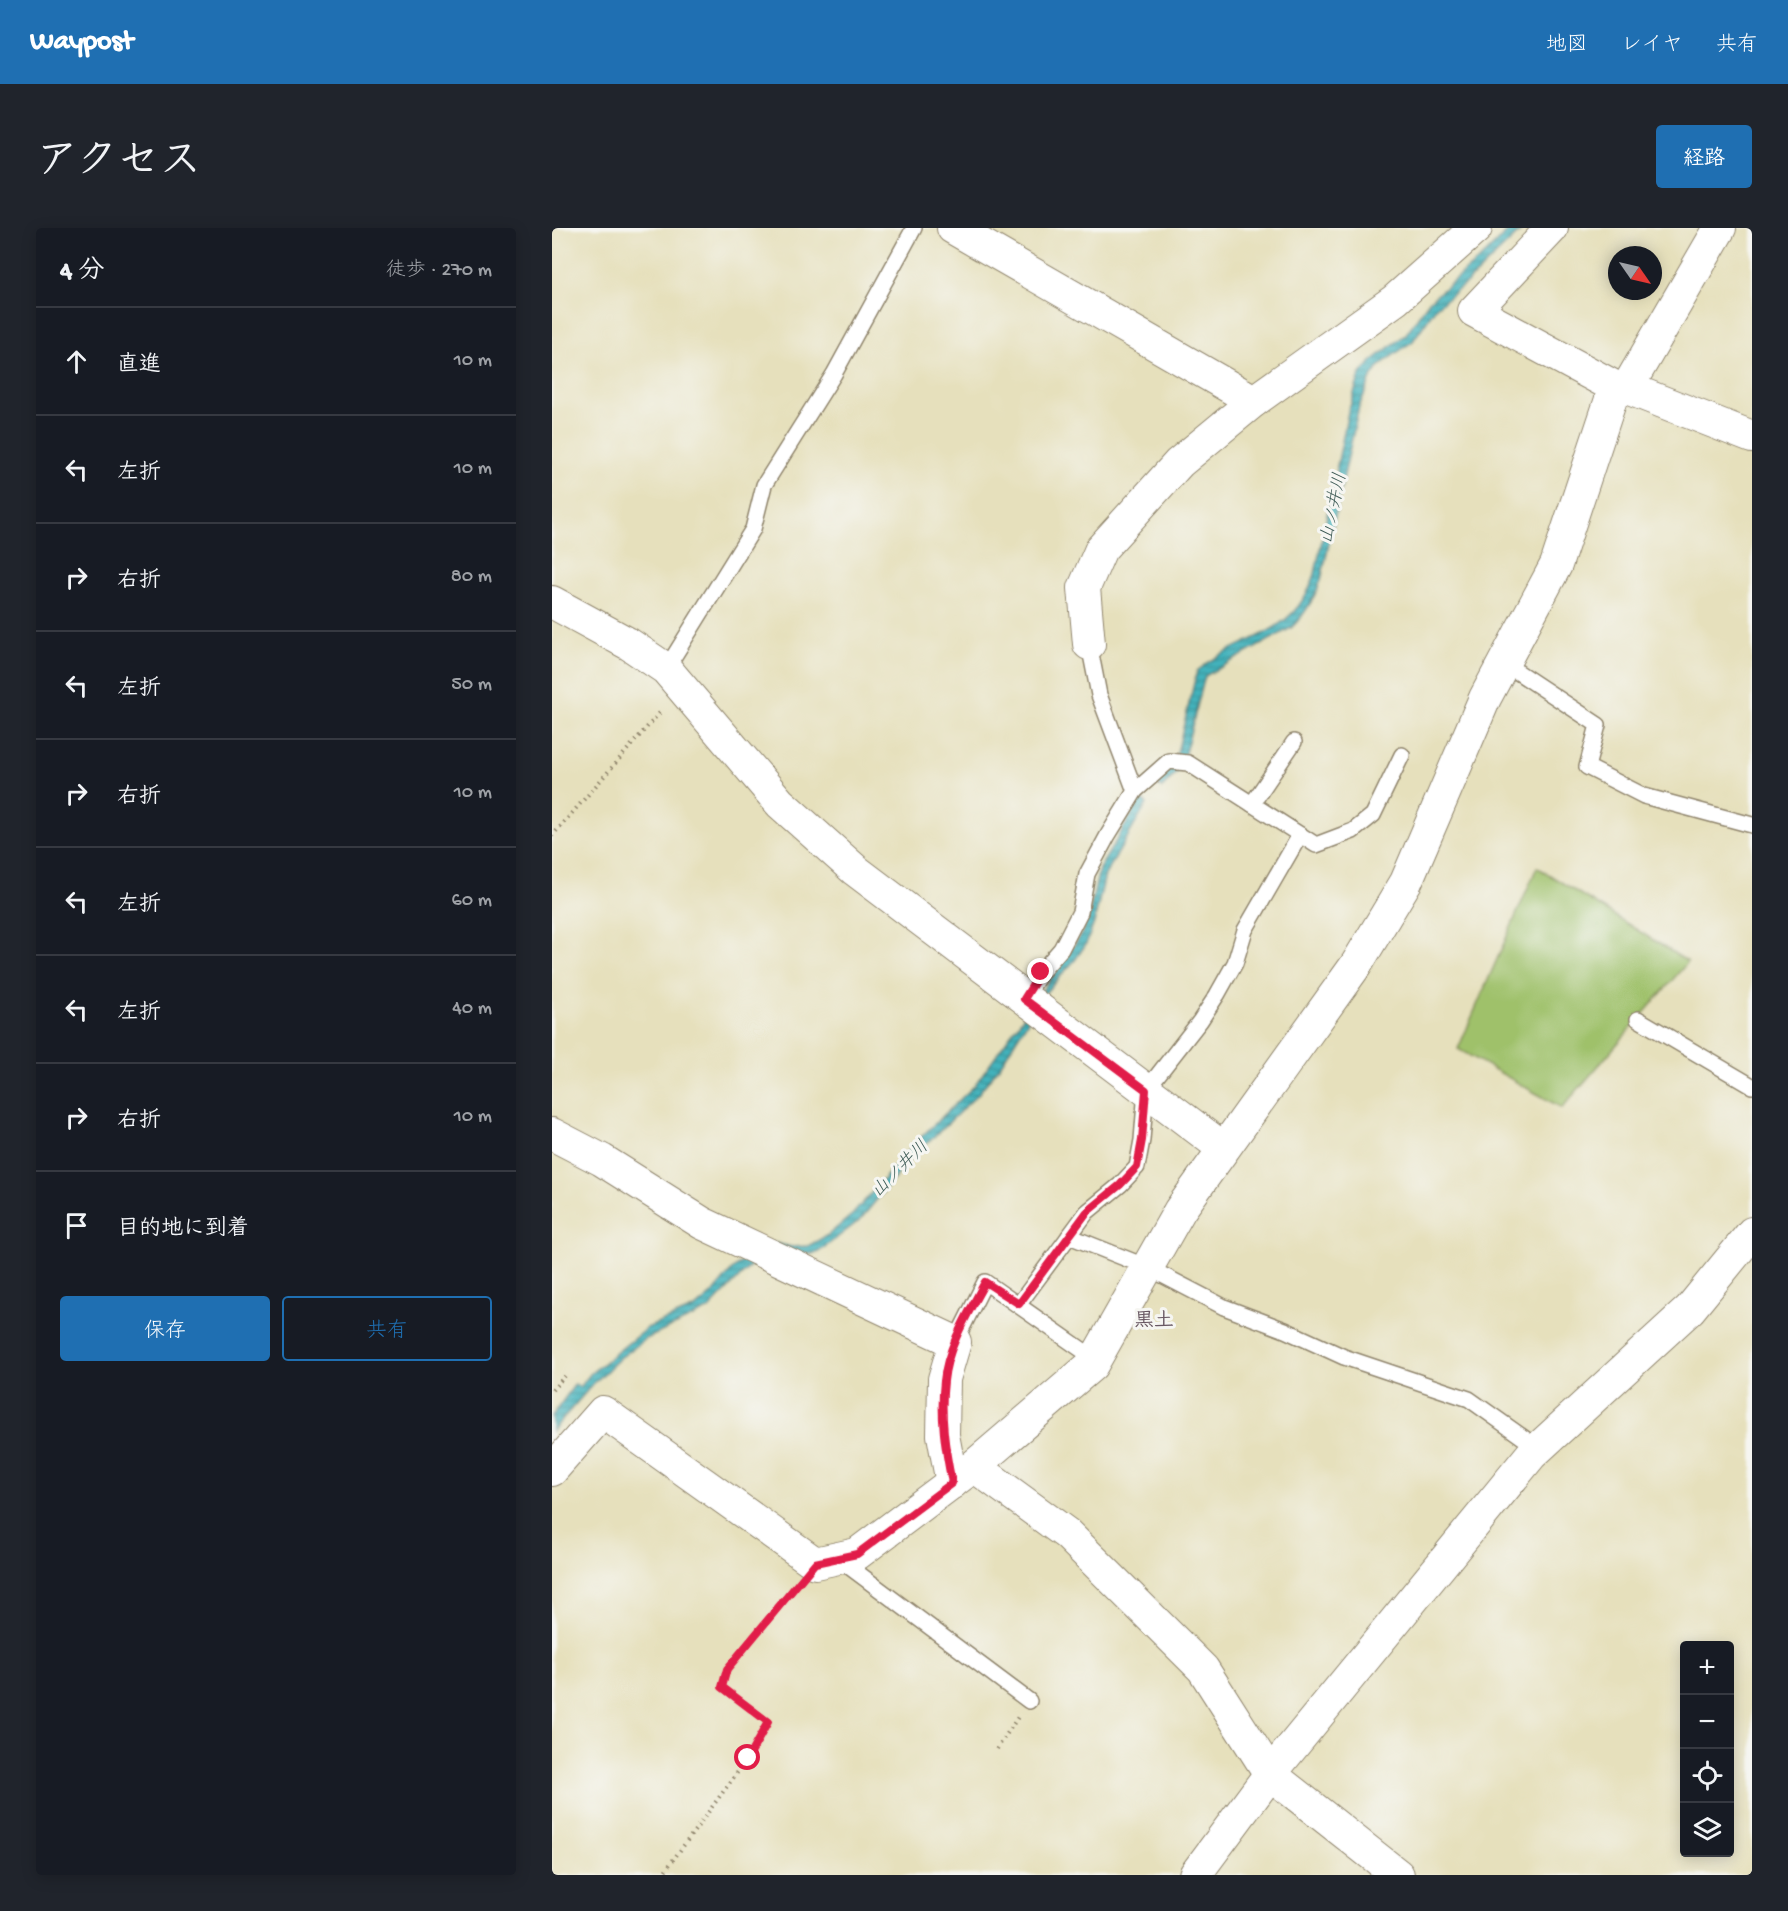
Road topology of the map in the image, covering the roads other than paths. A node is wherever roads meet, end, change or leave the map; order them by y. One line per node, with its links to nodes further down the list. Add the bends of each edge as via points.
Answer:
1 (914, 228): 12 (lane, via 834,374 764,485 753,529)
2 (953, 228): 7 (street)
3 (1476, 228): 7 (street, via 1395,300)
4 (1552, 228): 6 (street, via 1474,311)
5 (1720, 228): 6 (street)
6 (1621, 388): 8 (street); 11 (street, via 1556,565)
7 (1254, 401): 10 (street, via 1179,463 1101,549 1084,588)
8 (1752, 437)
9 (552, 602): 12 (street, via 629,644)
10 (1089, 644): 15 (lane, via 1099,695)
11 (1504, 663): 17 (lane, via 1598,725 1587,767 1644,796); 24 (street, via 1485,698 1407,882 1356,965)
12 (674, 678): 19 (street, via 780,803 855,870)
13 (1294, 742): 16 (lane)
14 (1402, 755): 18 (lane, via 1373,814 1353,831 1316,845)
15 (1135, 790): 16 (lane, via 1169,761 1188,763); 19 (lane, via 1087,874 1080,912 1061,949)
16 (1252, 804): 18 (lane)
17 (1752, 825)
18 (1300, 835): 22 (lane, via 1245,930 1217,995)
19 (1024, 999): 22 (street)
20 (1638, 1019): 21 (lane)
21 (1752, 1086)
22 (1146, 1090): 24 (street); 26 (lane, via 1137,1167 1087,1212)
23 (552, 1134): 29 (street, via 702,1222)
24 (1223, 1148): 27 (street)
25 (1752, 1233): 31 (street, via 1690,1309)
26 (1069, 1236): 27 (lane); 28 (lane)
27 (1147, 1267): 30 (street); 31 (lane, via 1224,1307 1344,1357 1469,1399)
28 (1019, 1304): 29 (lane, via 985,1282); 30 (lane)
29 (955, 1342): 33 (street, via 944,1379 943,1435)
30 (1095, 1359): 33 (street)
31 (1538, 1448): 36 (street)
32 (552, 1470): 34 (street, via 603,1412)
33 (963, 1474): 34 (street, via 857,1554); 36 (street, via 1067,1534 1203,1668)
34 (825, 1560): 35 (lane)
35 (1029, 1701)
36 (1270, 1774): 37 (street); 38 (street)
37 (1195, 1875)
38 (1398, 1875)

